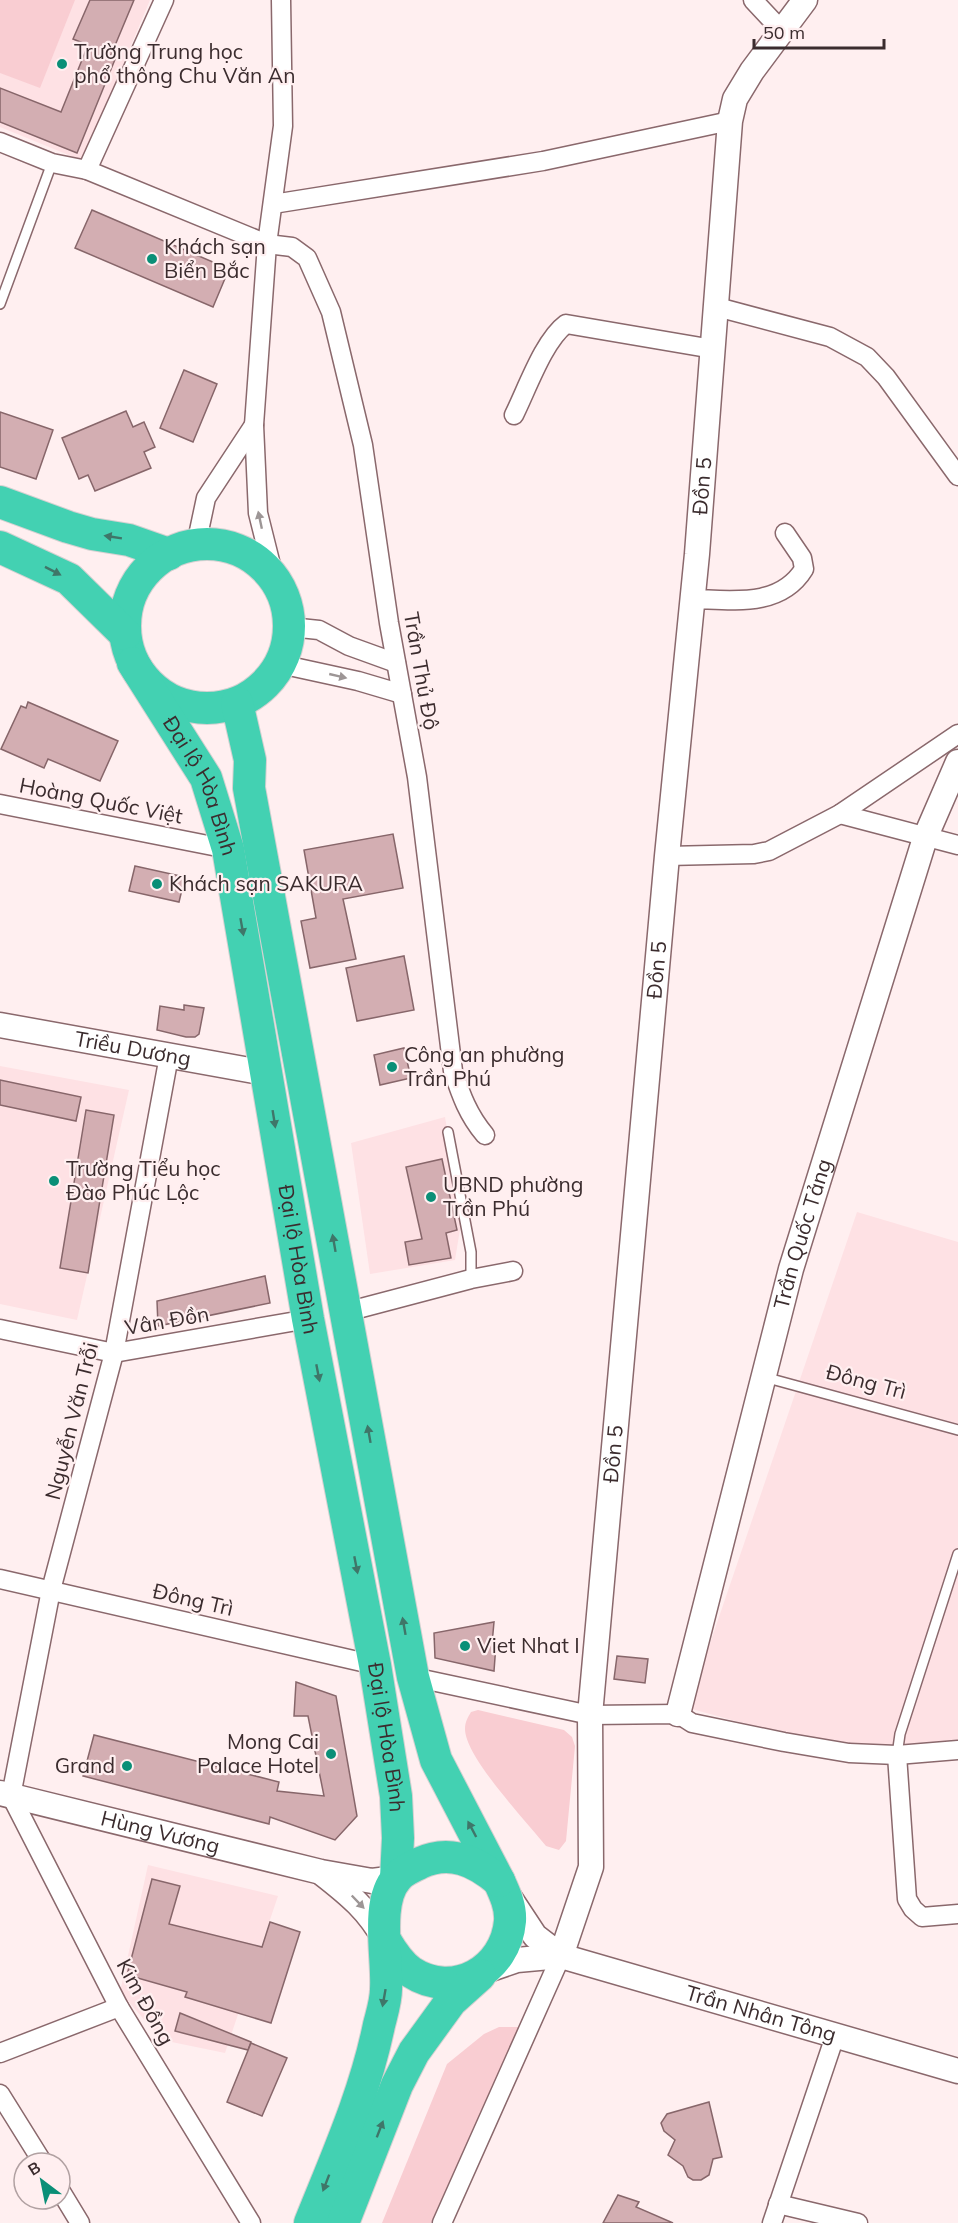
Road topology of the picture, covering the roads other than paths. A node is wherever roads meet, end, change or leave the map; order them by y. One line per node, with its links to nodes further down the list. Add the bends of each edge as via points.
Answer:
1 (164, 0): 9 (street)
2 (281, 0): 10 (street, via 284,126)
3 (753, 0): 5 (street)
4 (805, 0): 5 (street, Đồn 5)
5 (782, 31): 6 (street, Đồn 5, via 735,99)
6 (730, 121): 10 (street, via 543,161); 13 (street, Đồn 5)
7 (0, 142): 8 (street, Trần Thủ Độ)
8 (52, 163): 9 (street, Trần Thủ Độ); 12 (lane)
9 (87, 170): 11 (street, Trần Thủ Độ)
10 (273, 204): 11 (street)
11 (267, 244): 16 (street); 26 (street, Trần Thủ Độ, via 292,247 307,258 331,312 363,445)
12 (0, 304)
13 (717, 307): 14 (street, Đồn 5); 17 (street, via 830,337 867,357)
14 (713, 349): 15 (street, via 566,324 549,344); 23 (street, Đồn 5)
15 (514, 415)
16 (254, 425): 21 (street, via 206,498); 22 (street, one-way to 16, via 258,513)
17 (958, 476)
18 (0, 502): 21 (highway, one-way to 18, via 92,534)
19 (785, 533): 23 (street, via 802,558 804,569 798,580 768,597 751,601)
20 (0, 547): 25 (highway, Đại lộ Hòa Bình, one-way to 25, via 69,579)
21 (182, 549): 22 (highway, via 218,544 240,550 259,561); 25 (highway, via 150,567 137,584 128,604)
22 (274, 577): 24 (highway, via 286,600)
23 (693, 599): 37 (street, Đồn 5)
24 (290, 627): 26 (street, via 319,630); 27 (highway)
25 (129, 649): 29 (highway, via 152,687 177,703 207,708); 36 (highway, Đại lộ Hòa Bình, via 206,778)
26 (396, 663): 28 (street, Trần Thủ Độ)
27 (280, 664): 28 (street, one-way to 28); 29 (highway, via 262,687)
28 (402, 694): 43 (street, Trần Thủ Độ, via 417,777 453,1071 471,1119)
29 (237, 703): 40 (highway, Đại lộ Hòa Bình, via 250,760 249,788)
30 (958, 734): 33 (street)
31 (958, 762): 34 (street, Trần Quốc Tảng)
32 (0, 804): 36 (street, Hoàng Quốc Việt)
33 (840, 814): 34 (street); 37 (street, via 769,851)
34 (926, 838): 35 (street); 50 (street, Trần Quốc Tảng, via 817,1180)
35 (958, 845)
36 (228, 849): 41 (highway, Đại lộ Hòa Bình, one-way to 41)
37 (667, 856): 58 (street, Đồn 5)
38 (0, 1025): 39 (street, Triều Dương)
39 (169, 1056): 41 (street, Triều Dương); 49 (street, Nguyễn Văn Trỗi)
40 (303, 1075): 41 (highway); 46 (highway, Đại lộ Hòa Bình, one-way to 40)
41 (267, 1077): 47 (highway, Đại lộ Hòa Bình, one-way to 47)
42 (448, 1132): 45 (lane, via 471,1252)
43 (485, 1135)
44 (513, 1271): 45 (street)
45 (471, 1279): 46 (street)
46 (346, 1312): 47 (highway); 56 (highway, Đại lộ Hòa Bình, one-way to 46)
47 (308, 1319): 49 (street, Vân Đồn); 55 (highway, Đại lộ Hòa Bình, one-way to 55)
48 (0, 1329): 49 (street, Vân Đồn)
49 (114, 1353): 54 (street, Nguyễn Văn Trỗi)
50 (763, 1377): 51 (lane, Đông Trì); 57 (street, Trần Quốc Tảng)
51 (958, 1430)
52 (958, 1554): 60 (lane, via 900,1734)
53 (0, 1579): 54 (street, Đông Trì)
54 (51, 1590): 55 (street, Đông Trì); 61 (street, Nguyễn Văn Trỗi)
55 (375, 1665): 56 (highway); 63 (highway, Đại lộ Hòa Bình, via 396,1796)
56 (413, 1677): 58 (street); 64 (highway, Đại lộ Hòa Bình, one-way to 56, via 436,1760)
57 (678, 1714): 58 (street); 60 (street, via 692,1723 784,1743 849,1753)
58 (590, 1715): 67 (street, Đồn 5, via 591,1867)
59 (958, 1750): 60 (street)
60 (897, 1755): 65 (street, via 907,1899 922,1917)
61 (4, 1797): 62 (street, Hùng Vương); 69 (street, Kim Đồng)
62 (321, 1872): 63 (street, Hùng Vương, via 372,1881); 66 (street, one-way to 66, via 355,1898)
63 (396, 1878): 64 (highway, via 429,1859 448,1856 467,1859); 66 (highway, via 384,1909)
64 (500, 1881): 67 (street, via 535,1936); 68 (highway, via 510,1918 507,1938 499,1956)
65 (958, 1914)
66 (385, 1940): 68 (highway, via 411,1972 428,1980 448,1983); 79 (highway, one-way to 79, via 386,1991 367,2077)
67 (561, 1956): 68 (street, via 517,1960); 70 (street, Trần Nhân Tông); 81 (street)
68 (485, 1971): 80 (highway, one-way to 68, via 397,2085 414,2052 451,2001)
69 (119, 2007): 71 (street); 78 (street, Kim Đồng)
70 (835, 2036): 72 (street, Trần Nhân Tông); 75 (street)
71 (0, 2052)
72 (958, 2071)
73 (0, 2094): 74 (street)
74 (36, 2151)
75 (778, 2204): 82 (street); 83 (street)
76 (72, 2210): 77 (street)
77 (80, 2223)
78 (251, 2223)
79 (310, 2223)
80 (343, 2223)
81 (442, 2223)
82 (772, 2223)
83 (858, 2223)

